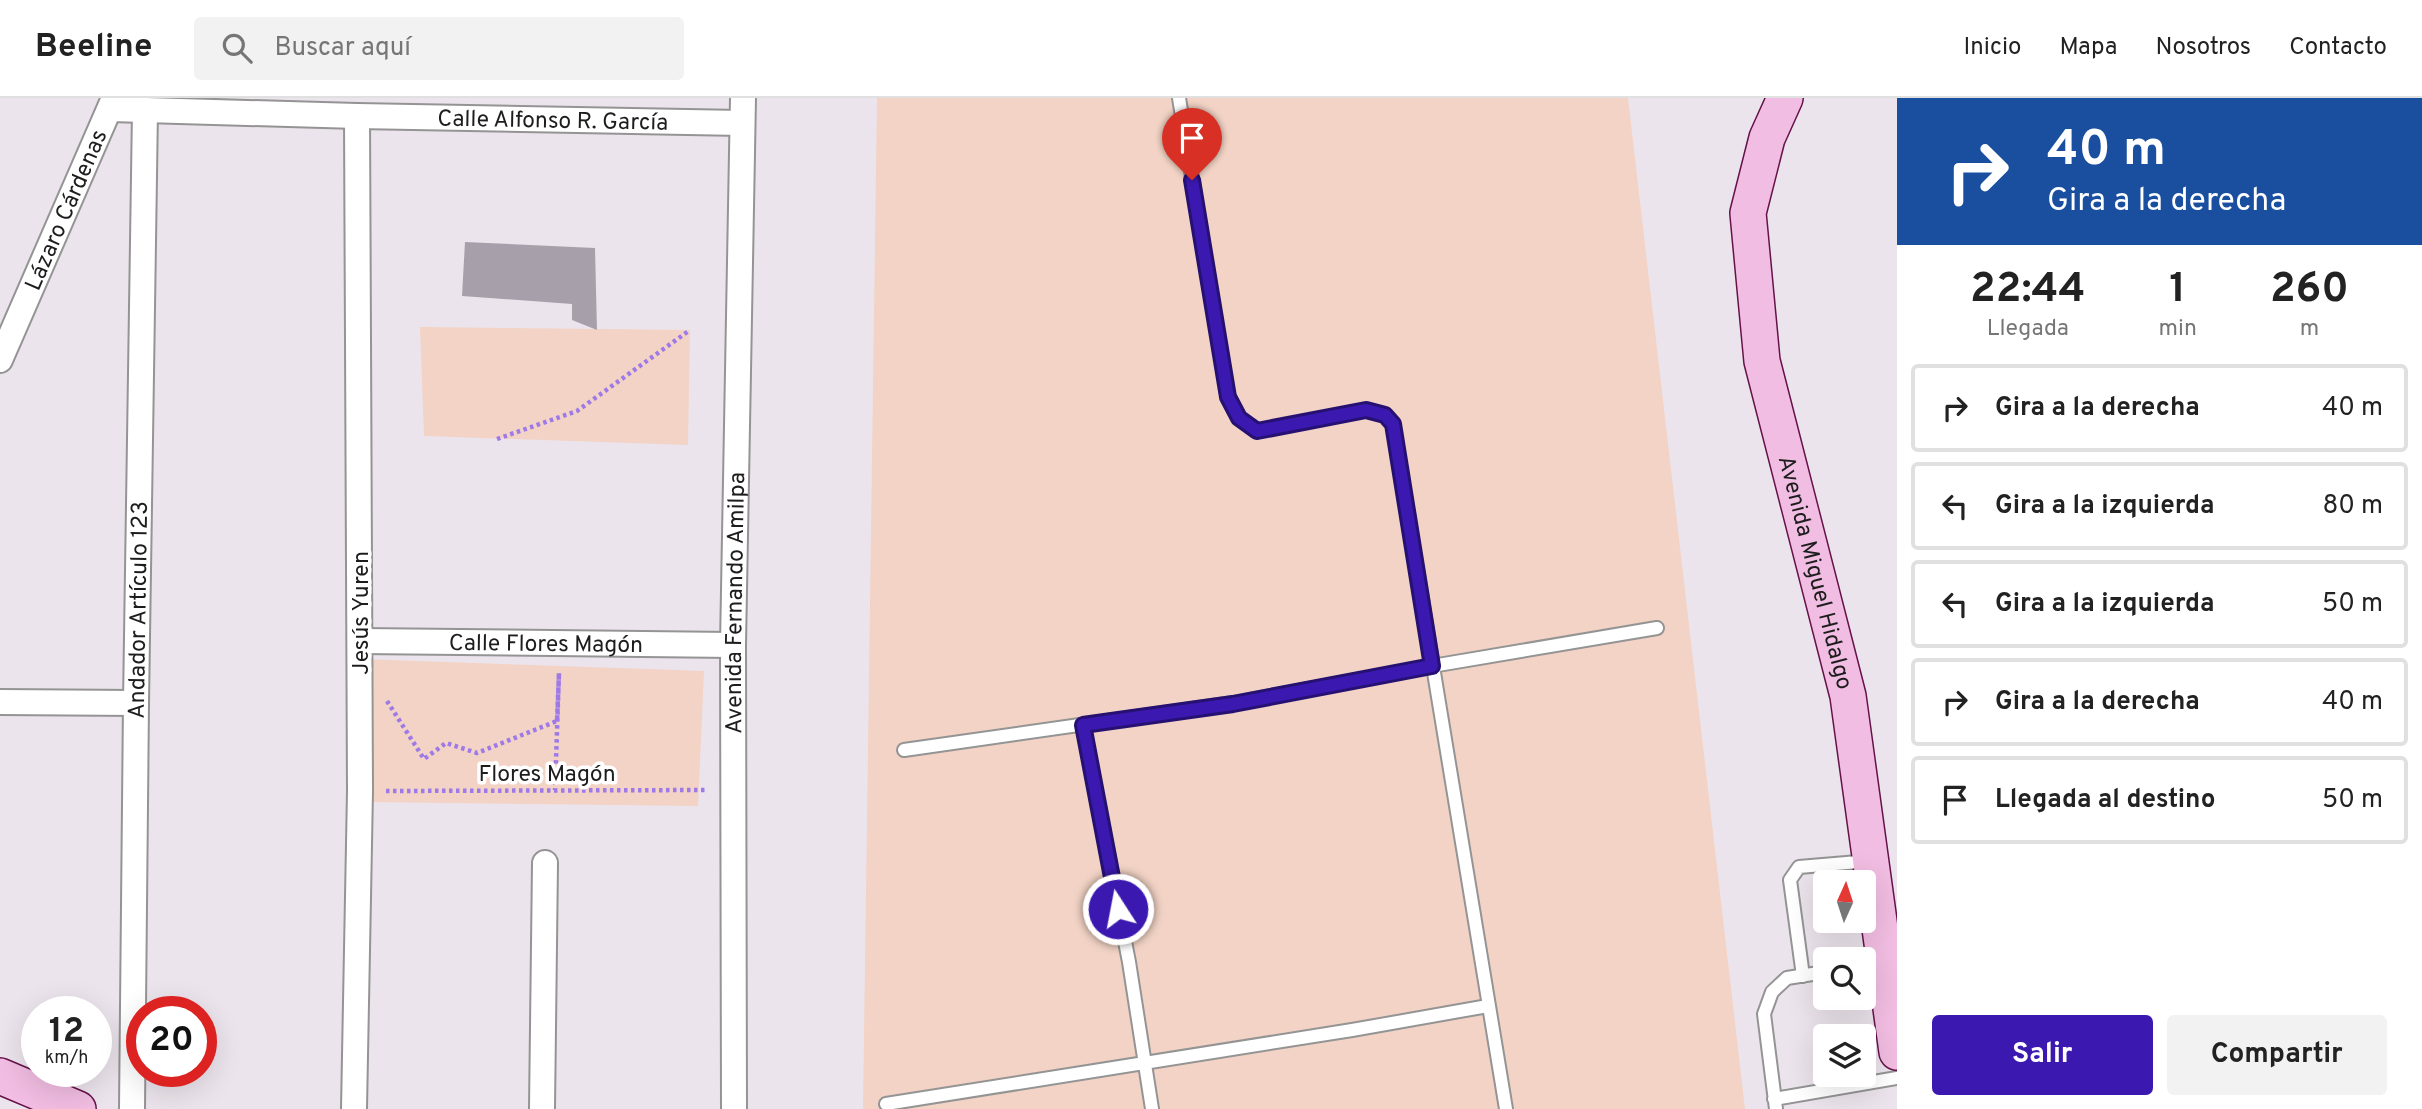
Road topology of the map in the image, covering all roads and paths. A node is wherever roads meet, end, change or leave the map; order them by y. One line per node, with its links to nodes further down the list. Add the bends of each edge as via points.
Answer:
1 (743, 98): 7 (street, Avenida Fernando Amilpa)
2 (1179, 98): 14 (lane, via 1228,397 1239,418 1257,431 1366,410 1385,415 1393,424)
3 (1786, 98): 22 (main road, Avenida Miguel Hidalgo, via 1767,138 1748,212 1755,301 1762,361 1847,696)
4 (112, 104): 5 (street, Calle Alfonso R. García); 9 (street, Lázaro Cárdenas)
5 (145, 110): 6 (street, Calle Alfonso R. García); 16 (street, Andador Artículo 123)
6 (357, 116): 7 (street, Calle Alfonso R. García); 13 (street, Jesús Yuren)
7 (742, 123): 12 (street, Avenida Fernando Amilpa)
8 (690, 330): 10 (path, via 578,411)
9 (0, 360)
10 (497, 439)
11 (1657, 628): 14 (lane)
12 (733, 645): 13 (street, Calle Flores Magón); 20 (street, Avenida Fernando Amilpa)
13 (360, 650): 19 (path, via 424,759 446,743 477,753 557,722 559,673); 21 (street, Jesús Yuren)
14 (1432, 666): 17 (lane, via 1233,704); 28 (lane)
15 (0, 702): 16 (street)
16 (136, 703): 36 (street, Andador Artículo 123)
17 (1083, 725): 18 (lane); 30 (lane)
18 (904, 750)
19 (555, 790): 20 (path, Flores Magón); 21 (path, Flores Magón)
20 (733, 790): 39 (street, Avenida Fernando Amilpa)
21 (360, 791): 37 (street, Jesús Yuren)
22 (1870, 861): 24 (main road, Avenida Miguel Hidalgo); 27 (lane, via 1799,867 1790,880)
23 (545, 863): 38 (street)
24 (1873, 947)
25 (1876, 973): 29 (main road, Avenida Miguel Hidalgo)
26 (1813, 974): 27 (lane)
27 (1803, 976): 34 (lane, via 1787,978 1772,992 1764,1014)
28 (1488, 1006): 30 (lane); 41 (lane)
29 (1897, 1052)
30 (1144, 1063): 33 (lane); 40 (lane)
31 (0, 1076): 35 (main road)
32 (1897, 1078): 34 (lane)
33 (886, 1104)
34 (1775, 1104)
35 (78, 1109)
36 (132, 1109)
37 (354, 1109)
38 (541, 1109)
39 (734, 1109)
40 (1152, 1109)
41 (1506, 1109)

